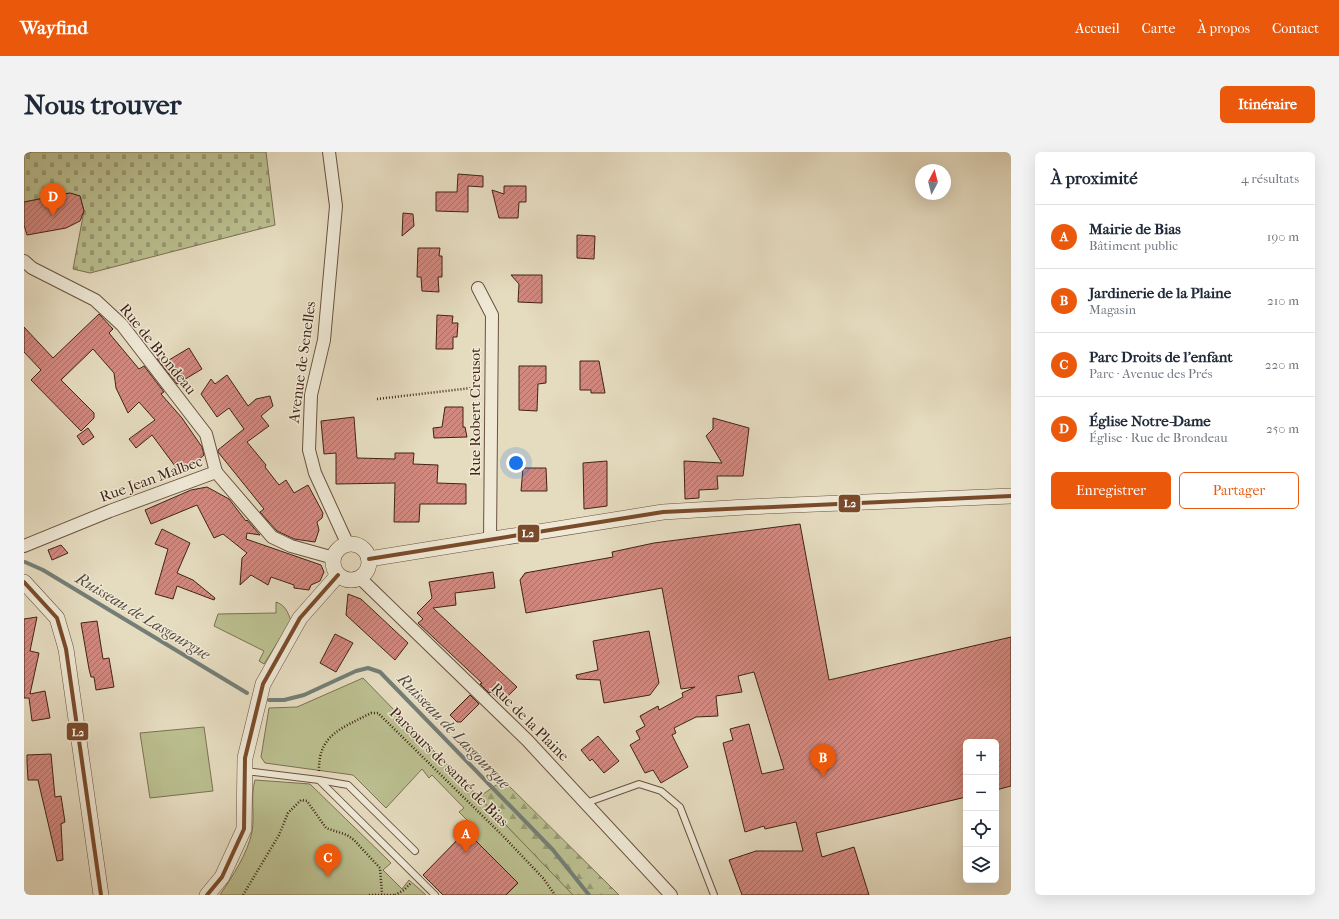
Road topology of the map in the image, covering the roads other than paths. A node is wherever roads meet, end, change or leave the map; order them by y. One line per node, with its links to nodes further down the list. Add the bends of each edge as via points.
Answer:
1 (329, 152): 7 (street, Avenue de Senelles, via 336,206 324,340 311,395 309,450 315,473)
2 (24, 261): 4 (street, Rue de Brondeau, via 32,268 95,300 122,325 206,434)
3 (478, 288): 6 (street, Rue Robert Creusot, via 492,315)
4 (216, 472): 8 (street, Rue Jean Malbec); 9 (street, Rue Jean Malbec, via 272,537 291,546)
5 (1011, 496): 6 (street, via 663,512)
6 (490, 540): 10 (street)
7 (348, 544): 9 (street, via 339,549); 10 (street, via 354,544 364,550)
8 (24, 546)
9 (334, 558): 11 (street)
10 (369, 559): 12 (street, via 367,570)
11 (338, 575): 12 (street, via 349,580); 14 (street, via 300,618 263,684 245,758)
12 (360, 578): 16 (street, Rue de la Plaine, via 527,740)
13 (24, 582): 18 (street, via 57,618 66,649)
14 (245, 771): 15 (lane); 19 (street, via 244,829 222,877)
15 (319, 780): 17 (lane, via 348,785); 20 (lane)
16 (586, 803): 21 (street, Rue de la Plaine); 22 (lane, via 639,784 661,791 680,807)
17 (415, 850)
18 (101, 895)
19 (207, 895)
20 (435, 895)
21 (671, 895)
22 (714, 895)

